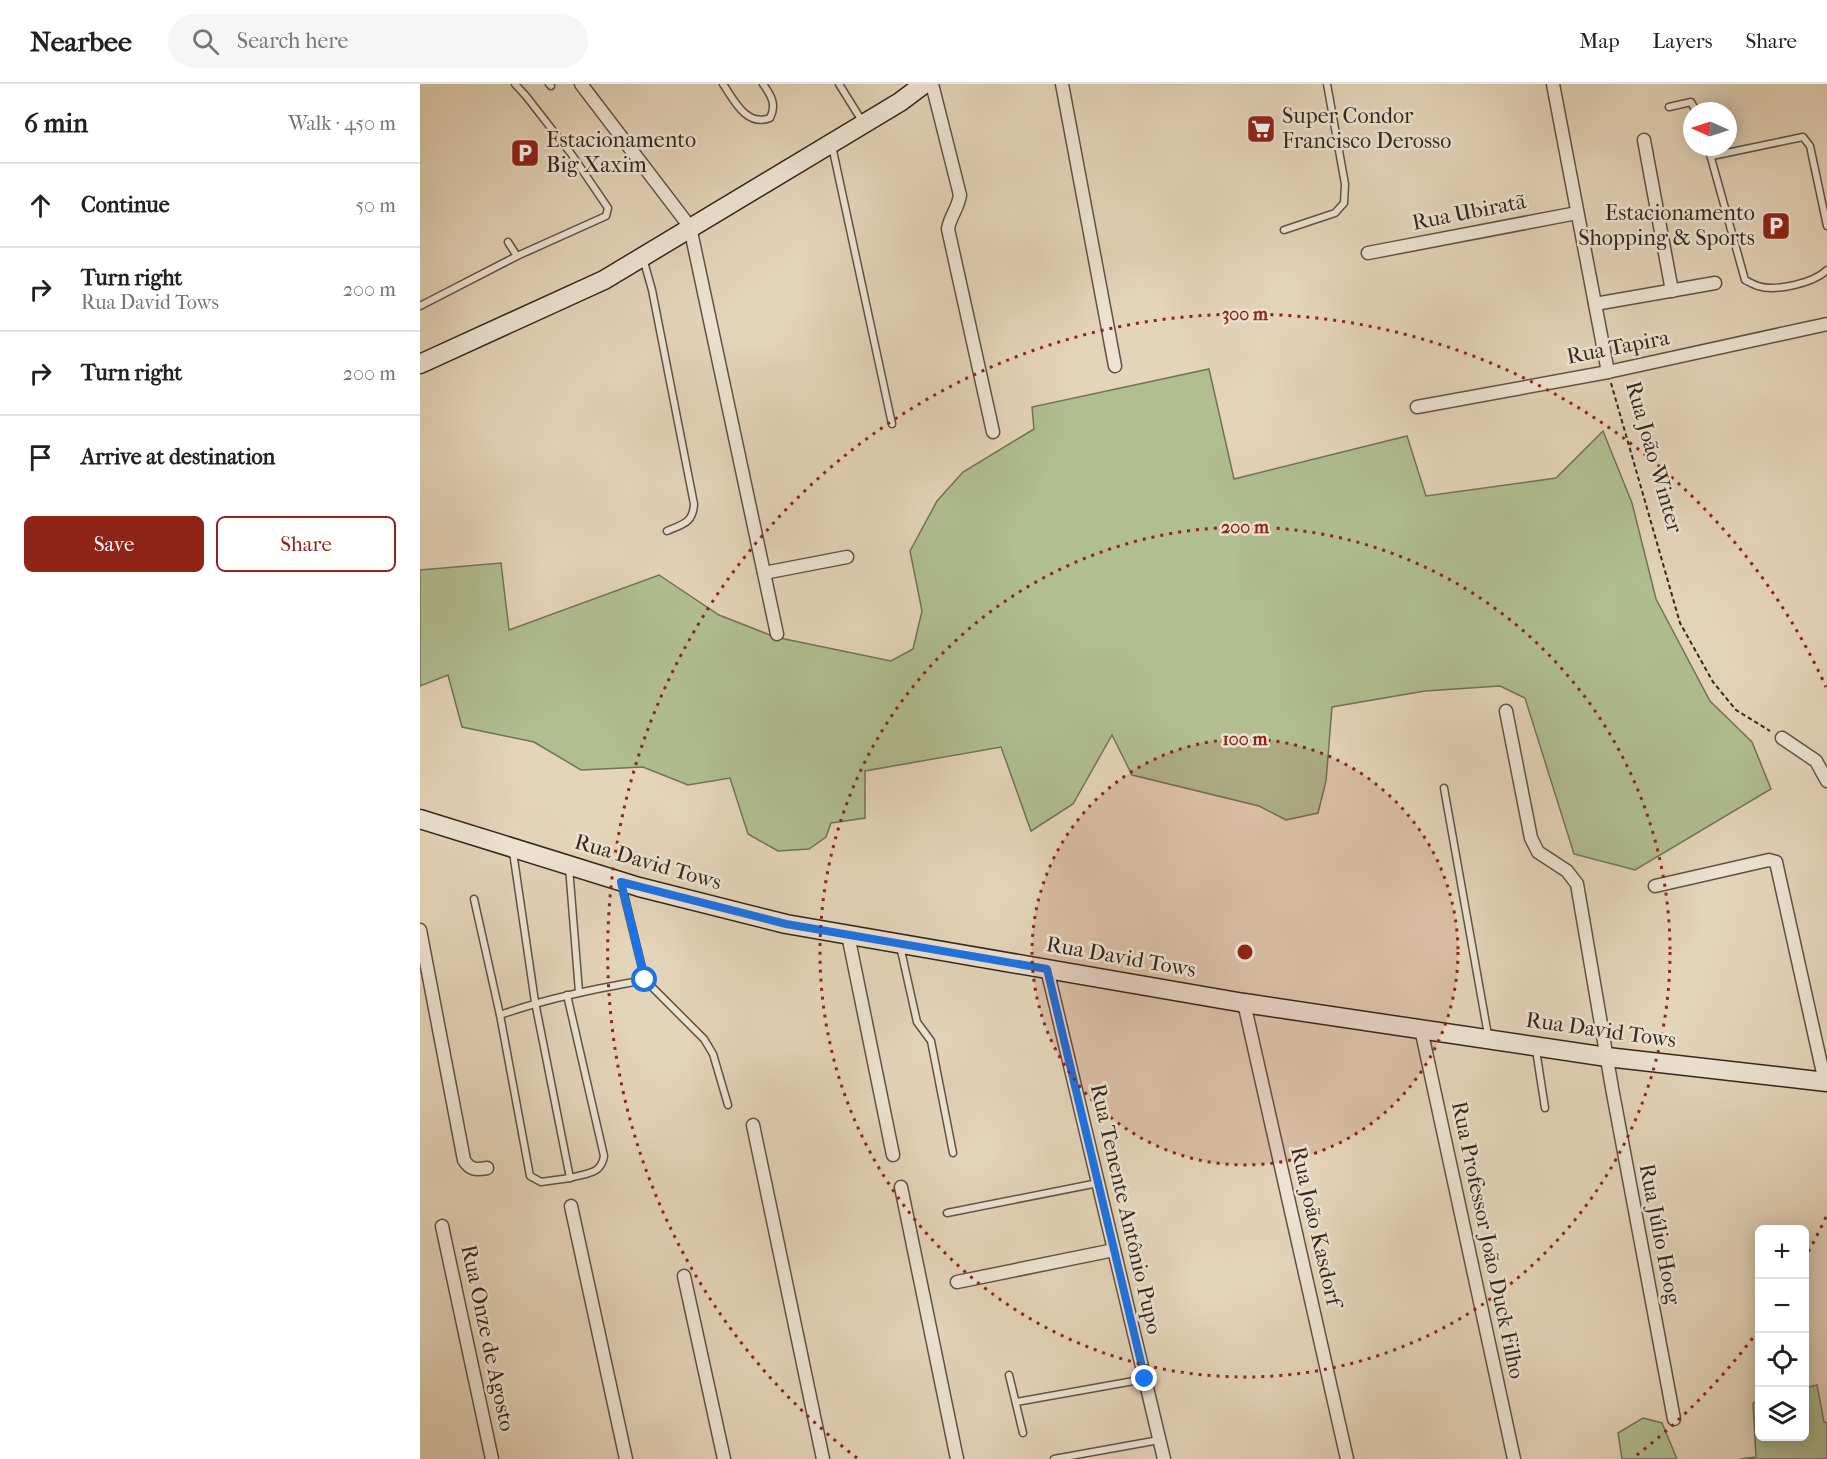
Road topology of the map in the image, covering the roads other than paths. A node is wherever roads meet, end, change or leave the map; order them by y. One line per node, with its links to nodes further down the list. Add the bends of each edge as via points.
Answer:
1 (515, 84): 24 (lane, via 608,208 604,219)
2 (581, 84): 20 (street)
3 (723, 84): 4 (lane, via 744,114 759,121 770,118 774,109)
4 (763, 84)
5 (839, 84): 13 (lane)
6 (924, 84): 13 (street)
7 (932, 84): 37 (street, via 960,195 948,230)
8 (1062, 84): 33 (street)
9 (1327, 84): 21 (lane, via 1345,184 1344,203 1335,213)
10 (1553, 84): 18 (street, Rua João Winter)
11 (1683, 104): 12 (lane)
12 (1669, 107)
13 (864, 124): 15 (street)
14 (1644, 140): 28 (street)
15 (831, 144): 20 (street); 36 (lane)
16 (1737, 151): 19 (lane, via 1803,137 1810,146)
17 (1712, 156): 26 (lane, via 1745,280 1758,287 1777,288 1807,281)
18 (1577, 213): 23 (street, Rua Ubiratã); 29 (street, Rua João Winter)
19 (1827, 226)
20 (690, 227): 25 (street); 40 (street)
21 (1284, 230)
22 (508, 242): 24 (lane)
23 (1368, 252)
24 (517, 256): 30 (lane)
25 (643, 256): 32 (street, via 604,280); 38 (lane, via 694,504 694,514 688,521)
26 (1827, 270)
27 (1715, 283): 28 (street)
28 (1672, 291): 29 (street)
29 (1595, 304): 34 (street, Rua João Winter)
30 (420, 306)
31 (1827, 324): 34 (street, Rua Tapira)
32 (420, 364)
33 (1115, 366)
34 (1608, 372): 35 (street, Rua Tapira)
35 (1417, 407)
36 (892, 424)
37 (993, 432)
38 (667, 531)
39 (847, 556): 40 (street)
40 (764, 573): 41 (street)
41 (777, 634)
42 (1506, 711): 65 (street, Rua Júlio Hoog, via 1531,838 1538,852 1568,871 1577,884)
43 (1782, 738): 44 (street, via 1816,761)
44 (1827, 782)
45 (1444, 788): 63 (lane)
46 (420, 819): 47 (street, Rua David Tows)
47 (512, 848): 48 (street, Rua David Tows); 59 (lane)
48 (568, 866): 49 (street, Rua David Tows); 57 (lane)
49 (621, 882): 53 (street, Rua David Tows, via 786,924); 56 (lane)
50 (1655, 886): 66 (street, via 1769,860 1776,862)
51 (474, 899): 61 (lane)
52 (420, 930): 72 (street, via 464,1160 476,1170)
53 (848, 935): 54 (street, Rua David Tows); 71 (street)
54 (900, 944): 55 (street, Rua David Tows); 70 (lane, via 917,1022 931,1041)
55 (1047, 969): 60 (street, Rua David Tows); 74 (street, Rua Tenente Antônio Pupo)
56 (645, 980): 57 (lane); 67 (lane, via 704,1039 713,1054)
57 (579, 992): 58 (lane)
58 (567, 995): 59 (lane); 73 (lane, via 604,1156 598,1170)
59 (536, 1002): 61 (lane); 73 (lane)
60 (1244, 1003): 62 (street, Rua David Tows); 95 (street, Rua João Kasdorf)
61 (500, 1016): 73 (lane, via 530,1176 541,1182)
62 (1421, 1029): 63 (street, Rua David Tows); 96 (street, Rua Professor João Duck Filho)
63 (1488, 1039): 64 (street, Rua David Tows)
64 (1535, 1046): 65 (street, Rua David Tows); 68 (lane)
65 (1607, 1057): 66 (street, Rua David Tows); 85 (street, Rua Júlio Hoog)
66 (1826, 1082)
67 (728, 1105)
68 (1545, 1108)
69 (753, 1125): 91 (street)
70 (953, 1153)
71 (893, 1155)
72 (487, 1168)
73 (570, 1178)
74 (1098, 1183): 77 (lane); 79 (street, Rua Tenente Antônio Pupo)
75 (901, 1187): 92 (street)
76 (571, 1206): 89 (street)
77 (947, 1213)
78 (442, 1226): 88 (street, Rua Onze de Agosto)
79 (1114, 1250): 81 (street); 83 (street, Rua Tenente Antônio Pupo)
80 (684, 1276): 90 (street)
81 (957, 1282)
82 (1009, 1375): 84 (lane)
83 (1145, 1379): 84 (lane); 87 (street, Rua Tenente Antônio Pupo)
84 (1016, 1402): 86 (lane)
85 (1674, 1419)
86 (1023, 1433)
87 (1160, 1440): 93 (lane); 94 (street, Rua Tenente Antônio Pupo)
88 (492, 1459)
89 (626, 1459)
90 (724, 1459)
91 (823, 1459)
92 (957, 1459)
93 (1054, 1459)
94 (1164, 1459)
95 (1347, 1459)
96 (1514, 1459)

